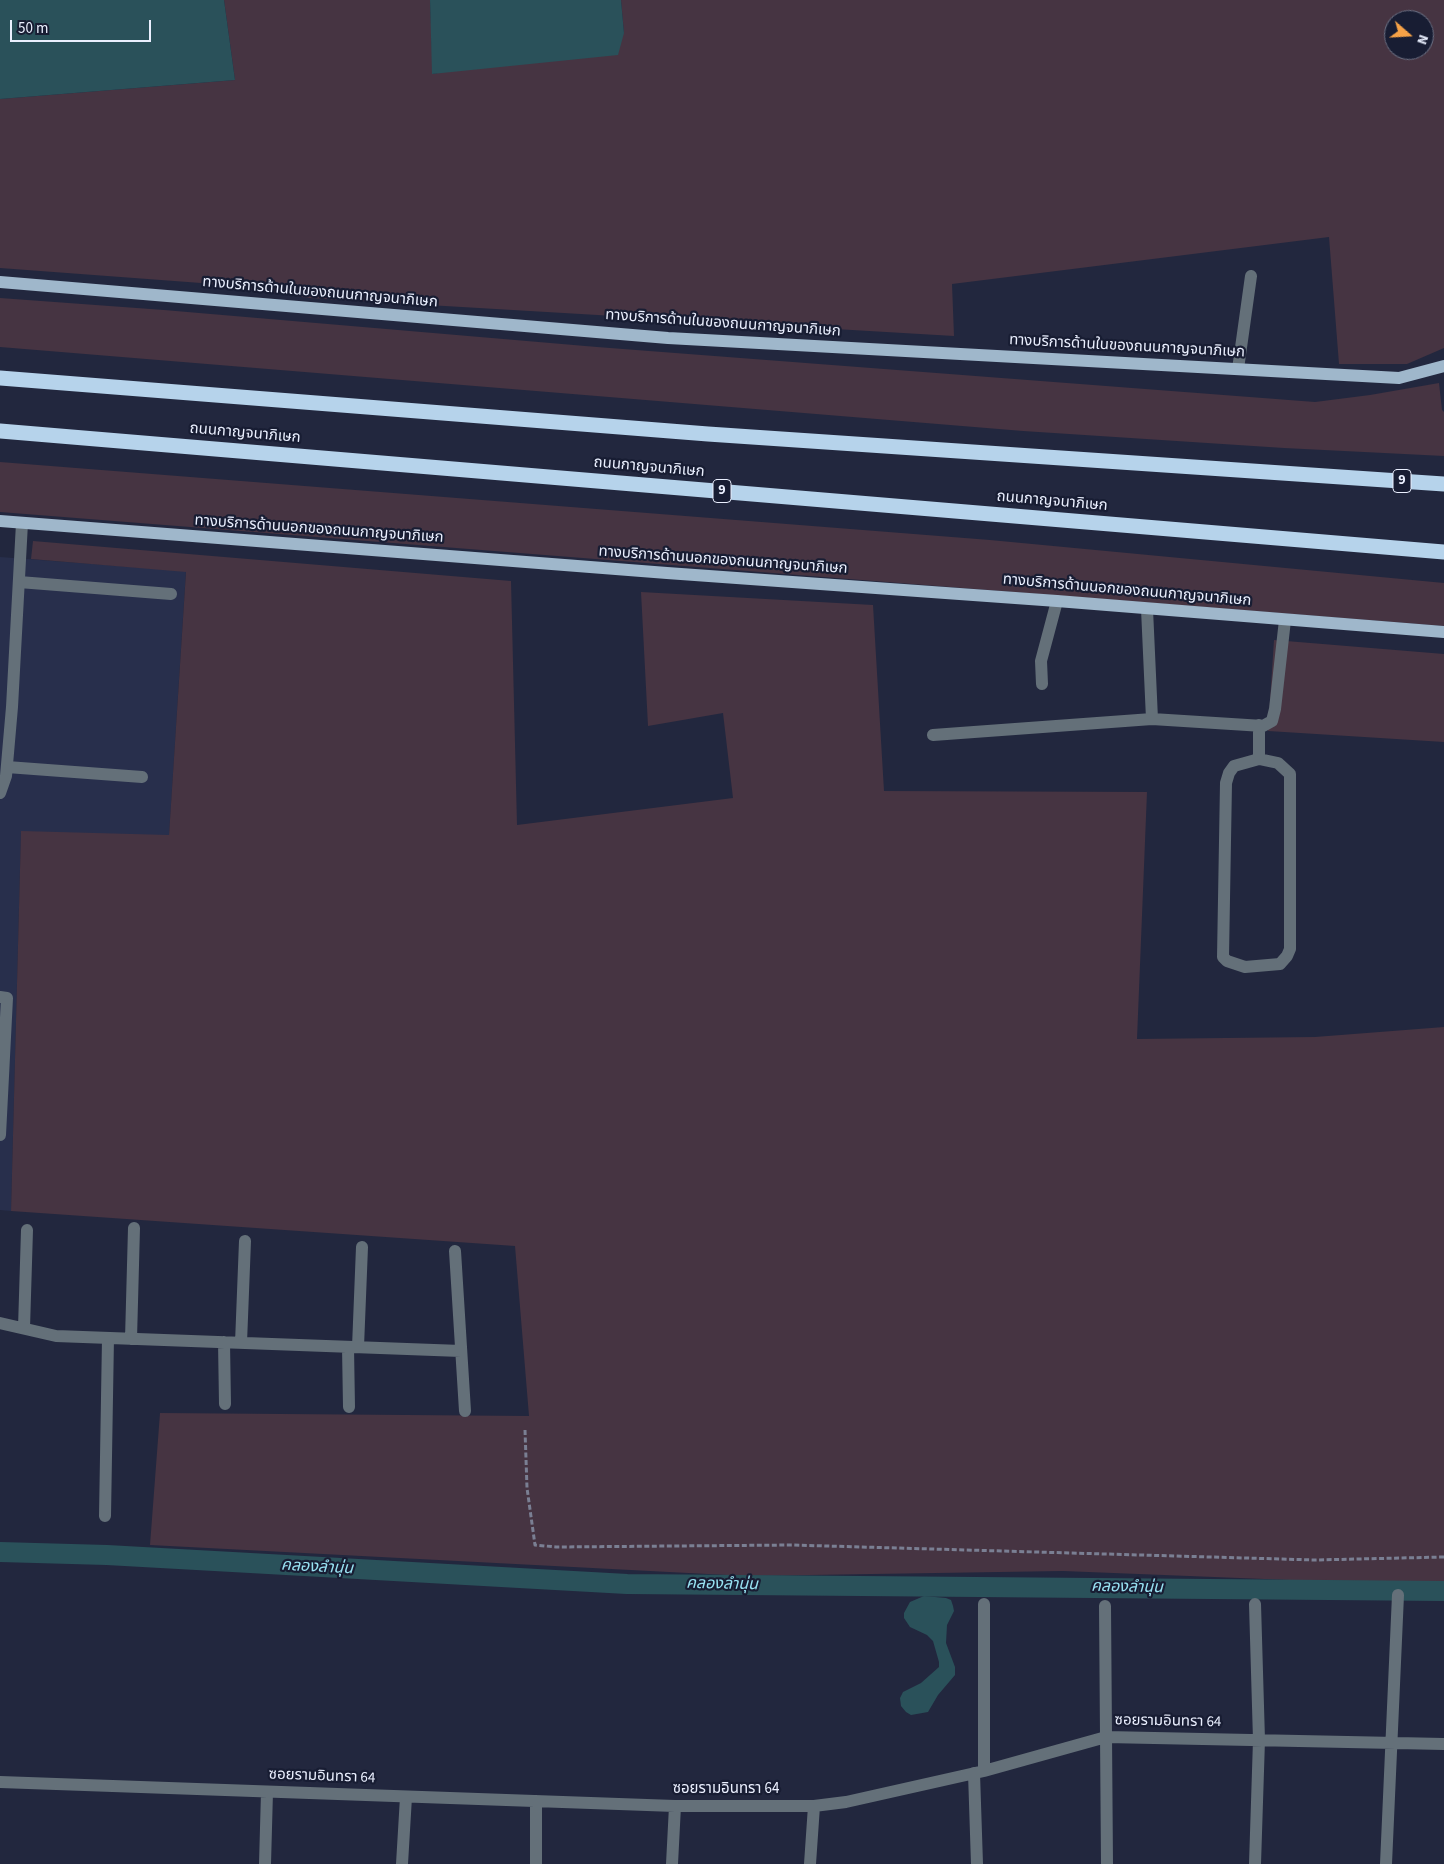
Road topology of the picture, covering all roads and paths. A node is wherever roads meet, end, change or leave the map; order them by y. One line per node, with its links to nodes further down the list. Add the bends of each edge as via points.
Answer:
1 (1251, 276): 4 (street)
2 (0, 282): 4 (main road, ทางบริการด้านในของถนนกาญจนาภิเษก, via 668,338)
3 (1444, 366): 4 (main road, ทางบริการด้านในของถนนกาญจนาภิเษก, via 1399,378)
4 (1238, 369)
5 (0, 378): 7 (highway, 9, via 718,435)
6 (0, 430): 10 (highway, ถนนกาญจนาภิเษก / 9)
7 (1444, 484)
8 (0, 521): 9 (main road, ทางบริการด้านนอกของถนนกาญจนาภิเษก)
9 (22, 523): 11 (street); 13 (main road, ทางบริการด้านนอกของถนนกาญจนาภิเษก)
10 (1444, 552)
11 (19, 582): 12 (street); 22 (street)
12 (171, 594)
13 (1057, 601): 14 (main road, ทางบริการด้านนอกของถนนกาญจนาภิเษก); 17 (street, via 1041,661)
14 (1147, 609): 15 (main road, ทางบริการด้านนอกของถนนกาญจนาภิเษก); 18 (street)
15 (1285, 620): 16 (main road, ทางบริการด้านนอกของถนนกาญจนาภิเษก); 19 (street, via 1272,721)
16 (1444, 632)
17 (1042, 684)
18 (1152, 719): 19 (street); 20 (street)
19 (1259, 725): 21 (street)
20 (933, 735)
21 (1259, 759): 21 (street, via 1278,763 1290,774 1290,949 1280,964 1245,967 1223,957 1226,783 1234,766)
22 (7, 767): 23 (street); 24 (street)
23 (142, 778)
24 (0, 793)
25 (0, 997): 26 (street, via 7,998)
26 (0, 1135)
27 (134, 1228): 35 (street)
28 (27, 1230): 33 (street)
29 (245, 1241): 37 (street)
30 (362, 1247): 38 (street)
31 (455, 1251): 39 (street)
32 (0, 1323): 33 (street)
33 (24, 1328): 34 (street, via 56,1336)
34 (108, 1338): 35 (street); 44 (street)
35 (131, 1339): 36 (street)
36 (224, 1342): 37 (street); 40 (street)
37 (241, 1343): 38 (street)
38 (353, 1347): 39 (street); 41 (street)
39 (461, 1351): 42 (street)
40 (225, 1404)
41 (349, 1406)
42 (464, 1411)
43 (524, 1430): 45 (path, via 527,1488 535,1545 792,1545 1315,1560)
44 (105, 1516)
45 (1444, 1556)
46 (1398, 1595): 52 (street)
47 (984, 1604): 54 (street)
48 (1255, 1604): 51 (street)
49 (1105, 1606): 50 (street)
50 (1106, 1737): 51 (street, ซอยรามอินทรา 64); 54 (street, ซอยรามอินทรา 64); 67 (street)
51 (1259, 1740): 52 (street, ซอยรามอินทรา 64); 68 (street)
52 (1391, 1743): 53 (street, ซอยรามอินทรา 64); 69 (street)
53 (1444, 1744)
54 (979, 1772): 60 (street, ซอยรามอินทรา 64, via 846,1802); 66 (street)
55 (0, 1782): 56 (street, ซอยรามอินทรา 64)
56 (266, 1792): 57 (street, ซอยรามอินทรา 64); 61 (street)
57 (406, 1797): 58 (street, ซอยรามอินทรา 64); 62 (street)
58 (536, 1802): 59 (street, ซอยรามอินทรา 64); 63 (street)
59 (676, 1806): 60 (street, ซอยรามอินทรา 64); 64 (street)
60 (814, 1806): 65 (street)
61 (264, 1864)
62 (402, 1864)
63 (536, 1864)
64 (672, 1864)
65 (810, 1864)
66 (977, 1864)
67 (1107, 1864)
68 (1255, 1864)
69 (1386, 1864)

